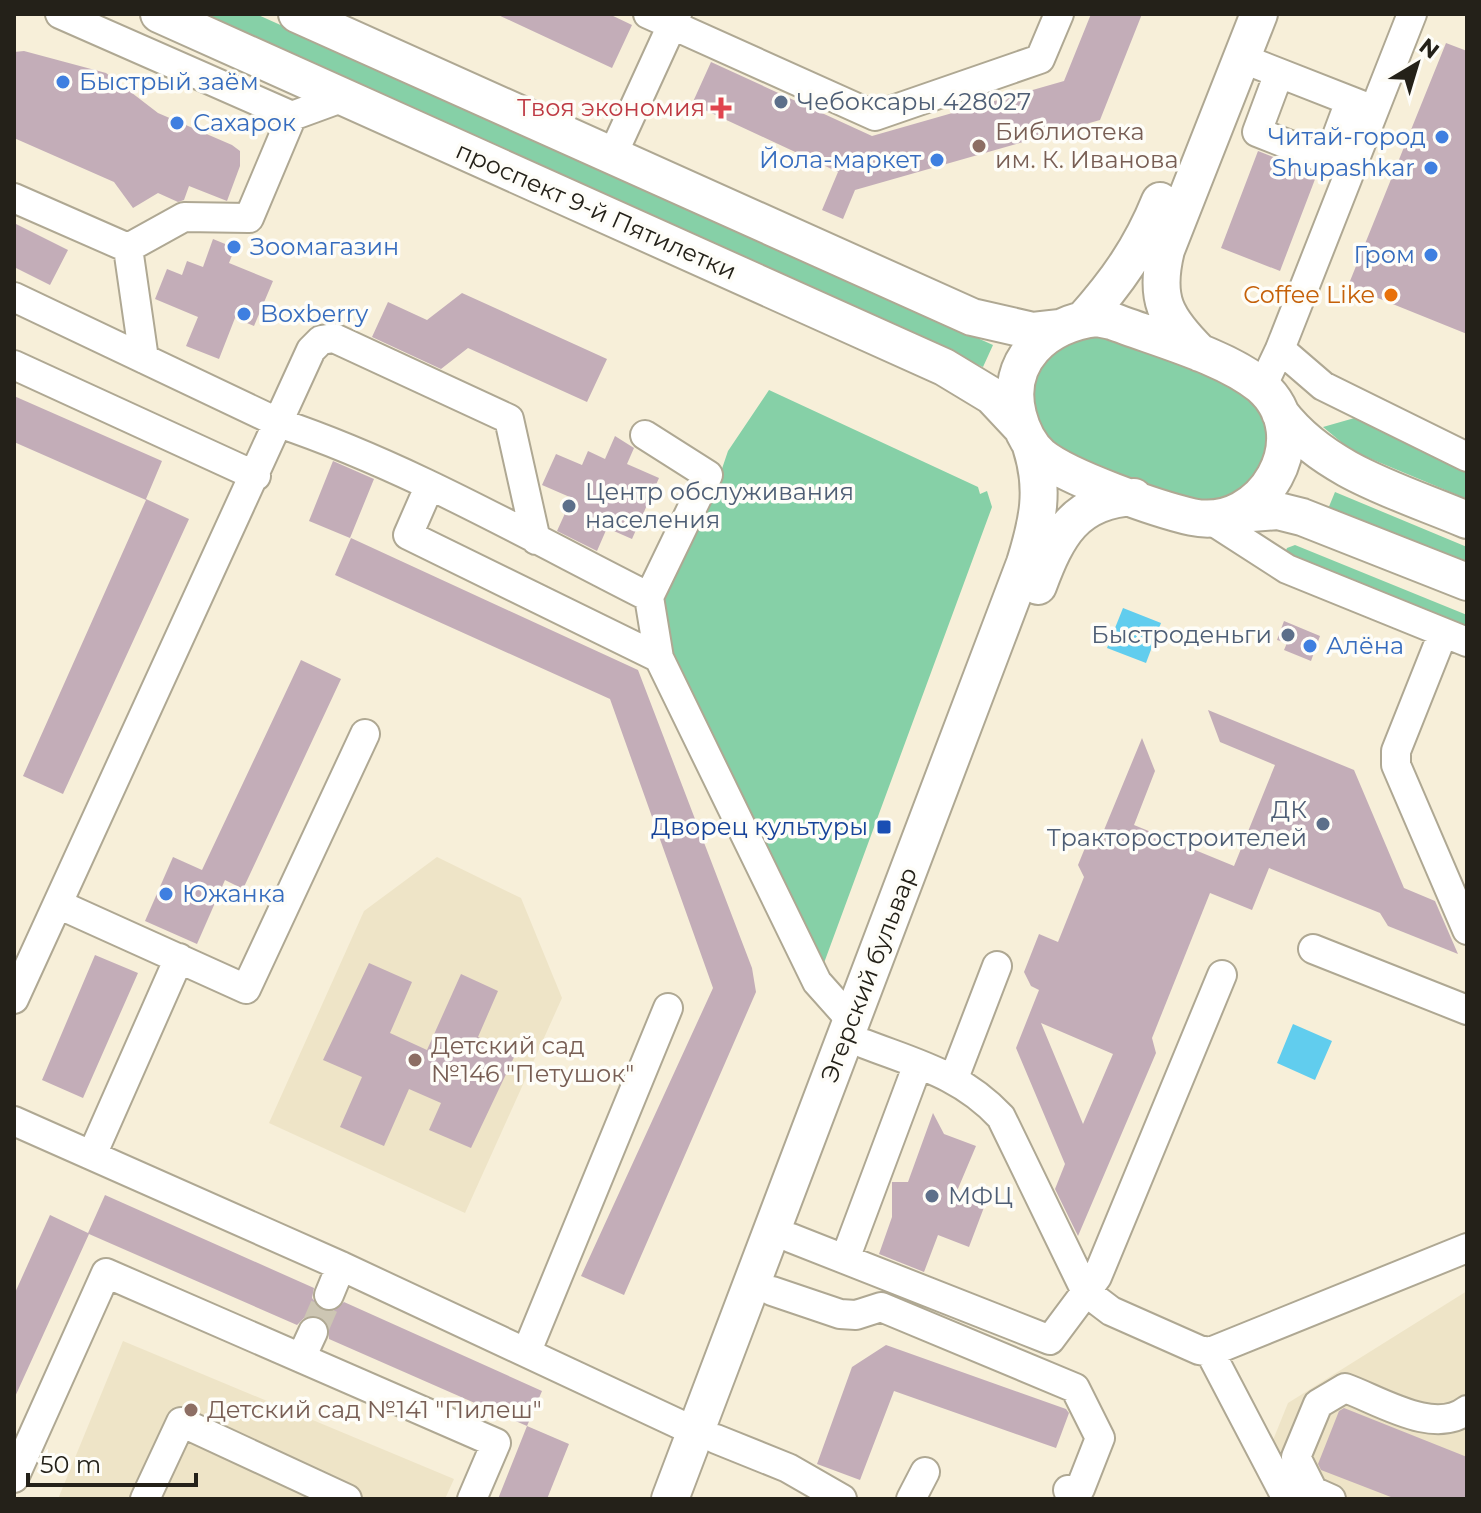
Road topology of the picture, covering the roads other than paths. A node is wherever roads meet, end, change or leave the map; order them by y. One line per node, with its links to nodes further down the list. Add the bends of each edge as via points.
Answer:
1 (60, 14): 13 (street)
2 (159, 14): 11 (main road, проспект 9-й Пятилетки)
3 (297, 14): 14 (main road)
4 (1059, 14): 8 (street, via 1040,59 875,116)
5 (1234, 14): 18 (main road, via 1146,236 1126,270)
6 (1259, 14): 9 (main road)
7 (1412, 14): 12 (street)
8 (665, 18): 14 (street)
9 (1241, 58): 10 (street); 20 (main road, via 1160,272 1163,306 1171,322)
10 (1279, 73): 12 (street); 12 (street, via 1257,132 1328,160)
11 (344, 97): 13 (street); 26 (main road, проспект 9-й Пятилетки, via 944,367 992,396)
12 (1362, 106): 19 (street)
13 (292, 116): 16 (street, via 249,218 184,217)
14 (612, 156): 18 (main road, via 972,317 1033,331)
15 (14, 198): 16 (street)
16 (128, 248): 21 (street)
17 (14, 297): 21 (street)
18 (1072, 324): 20 (main road, via 1112,321); 26 (main road, via 1043,338 1019,368 1014,388)
19 (1280, 349): 23 (street); 27 (street, via 1323,386)
20 (1204, 357): 23 (main road, via 1241,373)
21 (144, 359): 24 (street)
22 (14, 365): 28 (street)
23 (1271, 400): 31 (main road, via 1284,458 1267,490); 32 (main road, via 1292,429 1328,458)
24 (279, 423): 28 (street); 29 (street); 33 (street, via 311,350 321,340 334,338 509,419)
25 (645, 435): 35 (street, via 708,475)
26 (1026, 437): 30 (main road, via 1059,468); 48 (main road, Эгерский бульвар, via 1041,487 1035,531)
27 (1467, 457)
28 (256, 476): 39 (street)
29 (429, 487): 33 (street); 37 (street, via 408,535)
30 (1134, 497): 31 (main road); 48 (main road, Эгерский бульвар, via 1086,509 1053,550)
31 (1224, 517): 34 (main road, via 1278,511 1302,517); 36 (street, via 1287,569)
32 (1467, 520)
33 (536, 540): 35 (street)
34 (1467, 582)
35 (649, 597): 37 (street)
36 (1455, 638): 40 (street, via 1396,751 1396,765)
37 (659, 658): 48 (street, via 817,982)
38 (365, 734): 42 (street, via 246,989)
39 (60, 905): 42 (street); 45 (street)
40 (1467, 930)
41 (1313, 949): 47 (street)
42 (179, 958): 52 (street)
43 (997, 966): 50 (street)
44 (1222, 975): 58 (street, via 1097,1277)
45 (14, 999)
46 (668, 1008): 61 (street)
47 (1467, 1010)
48 (858, 1031): 49 (street); 53 (main road, Эгерский бульвар)
49 (918, 1064): 50 (street); 55 (street)
50 (954, 1078): 58 (street, via 979,1093 1001,1117)
51 (14, 1121): 52 (street)
52 (92, 1155): 56 (street)
53 (781, 1234): 55 (street); 57 (main road, Эгерский бульвар)
54 (1467, 1248): 62 (street)
55 (845, 1259): 58 (street, via 1050,1340)
56 (341, 1266): 59 (street); 61 (street)
57 (761, 1287): 65 (main road, Эгерский бульвар); 68 (street, via 840,1314 881,1307 1075,1388 1100,1438 1080,1489)
58 (1086, 1292): 62 (street, via 1111,1311)
59 (329, 1295)
60 (313, 1332): 63 (street)
61 (527, 1351): 65 (street)
62 (1210, 1352): 76 (street)
63 (301, 1358): 66 (street, via 106,1273); 71 (street, via 496,1443)
64 (1467, 1410): 77 (street, via 1446,1420 1427,1418 1345,1388 1318,1404 1296,1457 1313,1491)
65 (706, 1436): 72 (main road, Эгерский бульвар); 73 (main road, Эгерский бульвар); 74 (street, via 788,1468)
66 (17, 1464)
67 (925, 1472): 75 (street)
68 (1068, 1490)
69 (145, 1499): 70 (street, via 181,1422)
70 (347, 1499)
71 (472, 1499)
72 (670, 1499)
73 (693, 1499)
74 (842, 1499)
75 (911, 1499)
76 (1287, 1499)
77 (1331, 1499)

